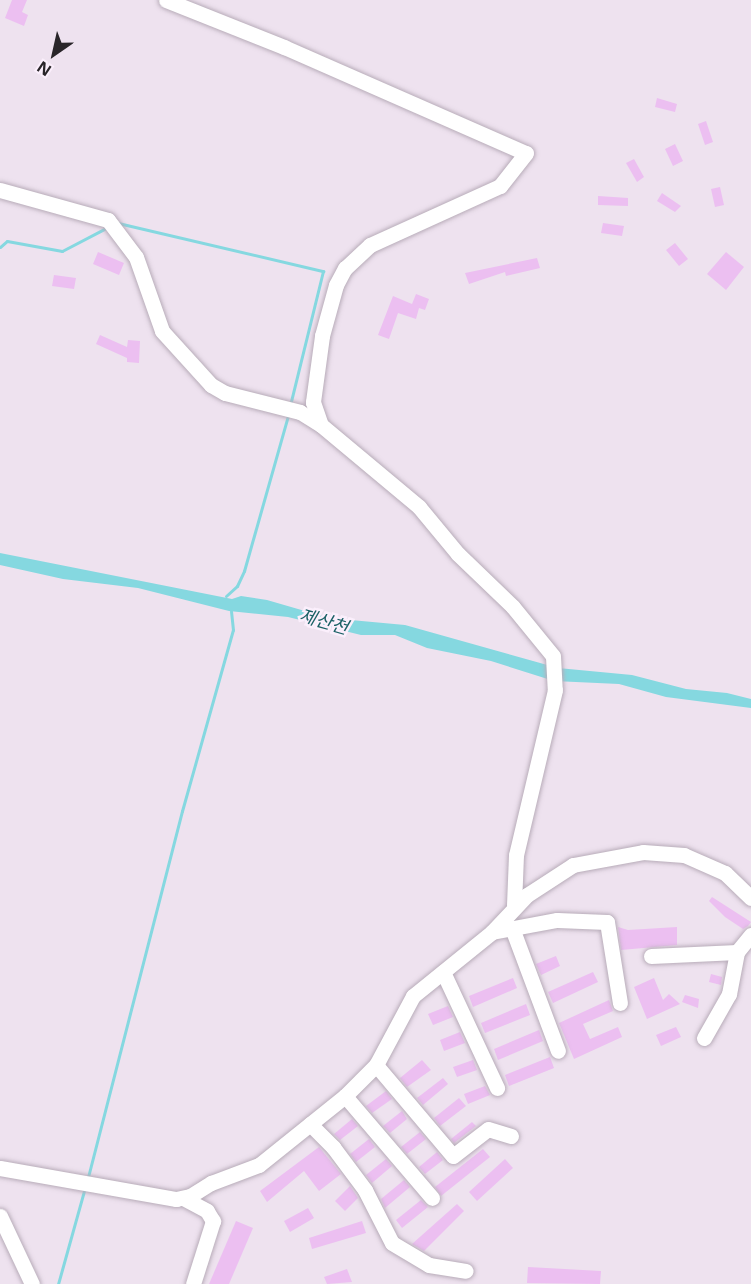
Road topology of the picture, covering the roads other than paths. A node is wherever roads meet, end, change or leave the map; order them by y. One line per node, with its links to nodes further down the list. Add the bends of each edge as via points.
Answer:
1 (166, 0): 3 (street, via 304,55 526,153 500,186 370,245 345,268 336,285 322,336 313,402)
2 (0, 190): 3 (street, via 108,220 136,257 162,331 211,385 225,393 300,412)
3 (321, 425): 5 (street, via 418,507 547,647 555,667 555,690 516,855)
4 (751, 898): 5 (street, via 725,873 706,863 684,855 643,852 573,865)
5 (514, 905): 7 (street)
6 (512, 928): 7 (street); 12 (street, via 557,920 607,922); 14 (street)
7 (492, 932): 11 (street)
8 (751, 935): 9 (street)
9 (737, 952): 10 (street); 13 (street, via 729,994)
10 (651, 956)
11 (443, 972): 15 (street, via 410,1001); 16 (street)
12 (620, 1003)
13 (704, 1038)
14 (558, 1051)
15 (376, 1065): 17 (street); 19 (street, via 453,1156 488,1129)
16 (497, 1088)
17 (345, 1096): 18 (street); 22 (street)
18 (310, 1124): 21 (street, via 259,1165); 24 (street, via 365,1190 392,1243 429,1265)
19 (511, 1136)
20 (0, 1168): 21 (street)
21 (183, 1198): 26 (street, via 207,1211 213,1221)
22 (432, 1198)
23 (0, 1216): 25 (street)
24 (466, 1271)
25 (32, 1284)
26 (193, 1284)

